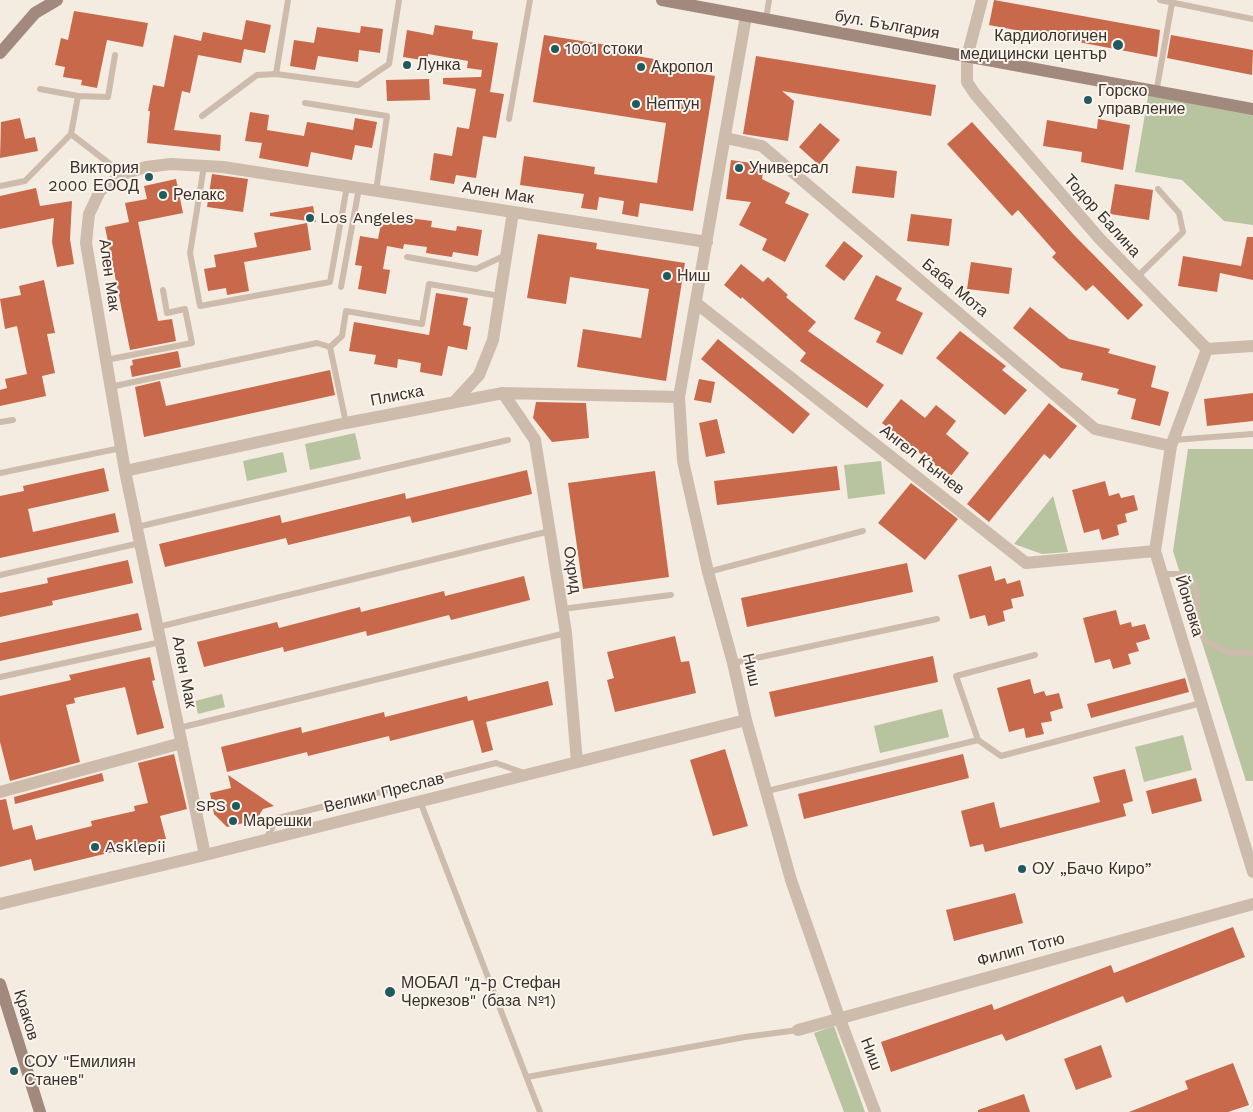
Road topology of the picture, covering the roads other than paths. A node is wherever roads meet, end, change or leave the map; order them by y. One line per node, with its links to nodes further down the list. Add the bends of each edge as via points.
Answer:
1 (56, 0): 13 (main road, via 35,13)
2 (288, 0): 16 (lane)
3 (400, 0): 16 (lane, via 389,64 358,85)
4 (530, 0): 23 (lane)
5 (662, 0): 10 (main road, бул. България)
6 (769, 0): 11 (lane)
7 (982, 0): 15 (street, Тодор Балина)
8 (1160, 0): 9 (lane)
9 (1172, 3): 12 (lane); 18 (lane)
10 (746, 16): 11 (main road, бул. България); 25 (street, Ниш)
11 (766, 19): 15 (main road, бул. България)
12 (1253, 20)
13 (0, 53)
14 (115, 55): 19 (lane, via 108,97)
15 (967, 57): 18 (main road, бул. България); 36 (street, Тодор Балина, via 967,82 975,94)
16 (276, 74): 22 (lane, via 257,75)
17 (40, 89): 19 (lane)
18 (1156, 93): 21 (main road, бул. България)
19 (78, 96): 24 (lane)
20 (305, 103): 31 (lane, via 387,116)
21 (1253, 109)
22 (202, 116)
23 (508, 119)
24 (71, 134): 27 (lane); 28 (lane, via 25,181)
25 (726, 138): 33 (street, Ниш); 54 (street, Баба Мота, via 762,146 1095,428)
26 (204, 166): 27 (street, Ален Мак, via 171,164); 29 (street, Ален Мак); 29 (lane, via 190,254 200,306 330,282)
27 (123, 174): 44 (street, Ален Мак, via 100,191 89,214 86,243)
28 (0, 186)
29 (353, 187): 31 (street, Ален Мак); 37 (lane)
30 (1158, 189): 36 (lane, via 1180,212 1183,232)
31 (376, 191): 32 (street, Ален Мак)
32 (513, 212): 33 (street, Ален Мак); 34 (street)
33 (707, 242): 40 (street, Ниш)
34 (506, 255): 35 (lane, via 476,269); 39 (street)
35 (406, 257)
36 (1137, 278): 43 (street, Тодор Балина)
37 (341, 287)
38 (163, 290): 44 (lane, via 167,312 185,309 192,343)
39 (500, 296): 42 (lane, via 429,284 422,324 346,311 342,336); 48 (street, via 493,340 479,375)
40 (696, 303): 47 (street, Ниш); 62 (street, Ангел Кънчев, via 1026,563)
41 (1253, 346): 43 (street)
42 (330, 347): 45 (lane, via 317,343); 51 (lane)
43 (1207, 349): 54 (street, Йоновка)
44 (106, 360): 45 (street, Ален Мак)
45 (110, 387): 55 (street, Ален Мак)
46 (503, 393): 47 (street, Плиска); 48 (street, Плиска); 59 (street, Охрид, via 535,440)
47 (679, 397): 63 (street, Ниш, via 683,462)
48 (455, 401): 51 (street, Плиска)
49 (13, 420): 50 (lane)
50 (0, 422)
51 (346, 423): 56 (street, Плиска)
52 (1253, 434): 54 (lane)
53 (508, 440): 58 (lane)
54 (1172, 443): 62 (street, Йоновка)
55 (121, 448): 56 (street, Ален Мак); 57 (lane)
56 (125, 471): 58 (street, Ален Мак)
57 (0, 473)
58 (137, 527): 61 (street, Ален Мак)
59 (550, 531): 67 (street, Охрид); 69 (lane)
60 (863, 531): 63 (lane)
61 (140, 543): 65 (lane); 69 (street, Ален Мак)
62 (1155, 550): 64 (street, Йоновка)
63 (708, 572): 74 (street, Ниш)
64 (1162, 574): 72 (lane, via 1184,574 1193,581 1197,594 1198,626 1205,641 1227,652); 76 (street, Йоновка)
65 (0, 575)
66 (671, 595): 67 (lane)
67 (562, 609): 70 (street, Охрид)
68 (937, 619): 74 (lane)
69 (158, 627): 71 (street, Ален Мак)
70 (566, 633): 78 (lane); 81 (street, Охрид)
71 (161, 642): 75 (lane); 78 (street, Ален Мак)
72 (1253, 653)
73 (1035, 655): 79 (lane, via 956,676)
74 (733, 663): 77 (street, Ниш)
75 (0, 677)
76 (1202, 703): 79 (lane, via 1001,756); 88 (street, Йоновка)
77 (746, 720): 81 (street, Велики Преслав); 84 (street, Ниш)
78 (179, 728): 80 (street, Ален Мак)
79 (978, 740): 84 (lane)
80 (182, 743): 83 (street); 87 (street, Ален Мак)
81 (576, 762): 82 (street, Велики Преслав)
82 (526, 774): 85 (street, Велики Преслав); 86 (lane, via 496,762 278,818)
83 (0, 792)
84 (767, 792): 93 (street, Ниш, via 791,880)
85 (420, 801): 86 (street, Велики Преслав); 95 (lane)
86 (264, 841): 87 (street, Велики Преслав)
87 (205, 855): 89 (street, Велики Преслав)
88 (1253, 872)
89 (0, 904)
90 (1253, 904): 93 (street, Филип Тотю)
91 (0, 984): 92 (main road, Краков)
92 (4, 1012): 96 (main road, Краков)
93 (839, 1017): 94 (street, Филип Тотю); 98 (street, Ниш)
94 (798, 1030): 95 (lane)
95 (527, 1077): 97 (lane)
96 (40, 1112)
97 (540, 1112)
98 (876, 1112)

